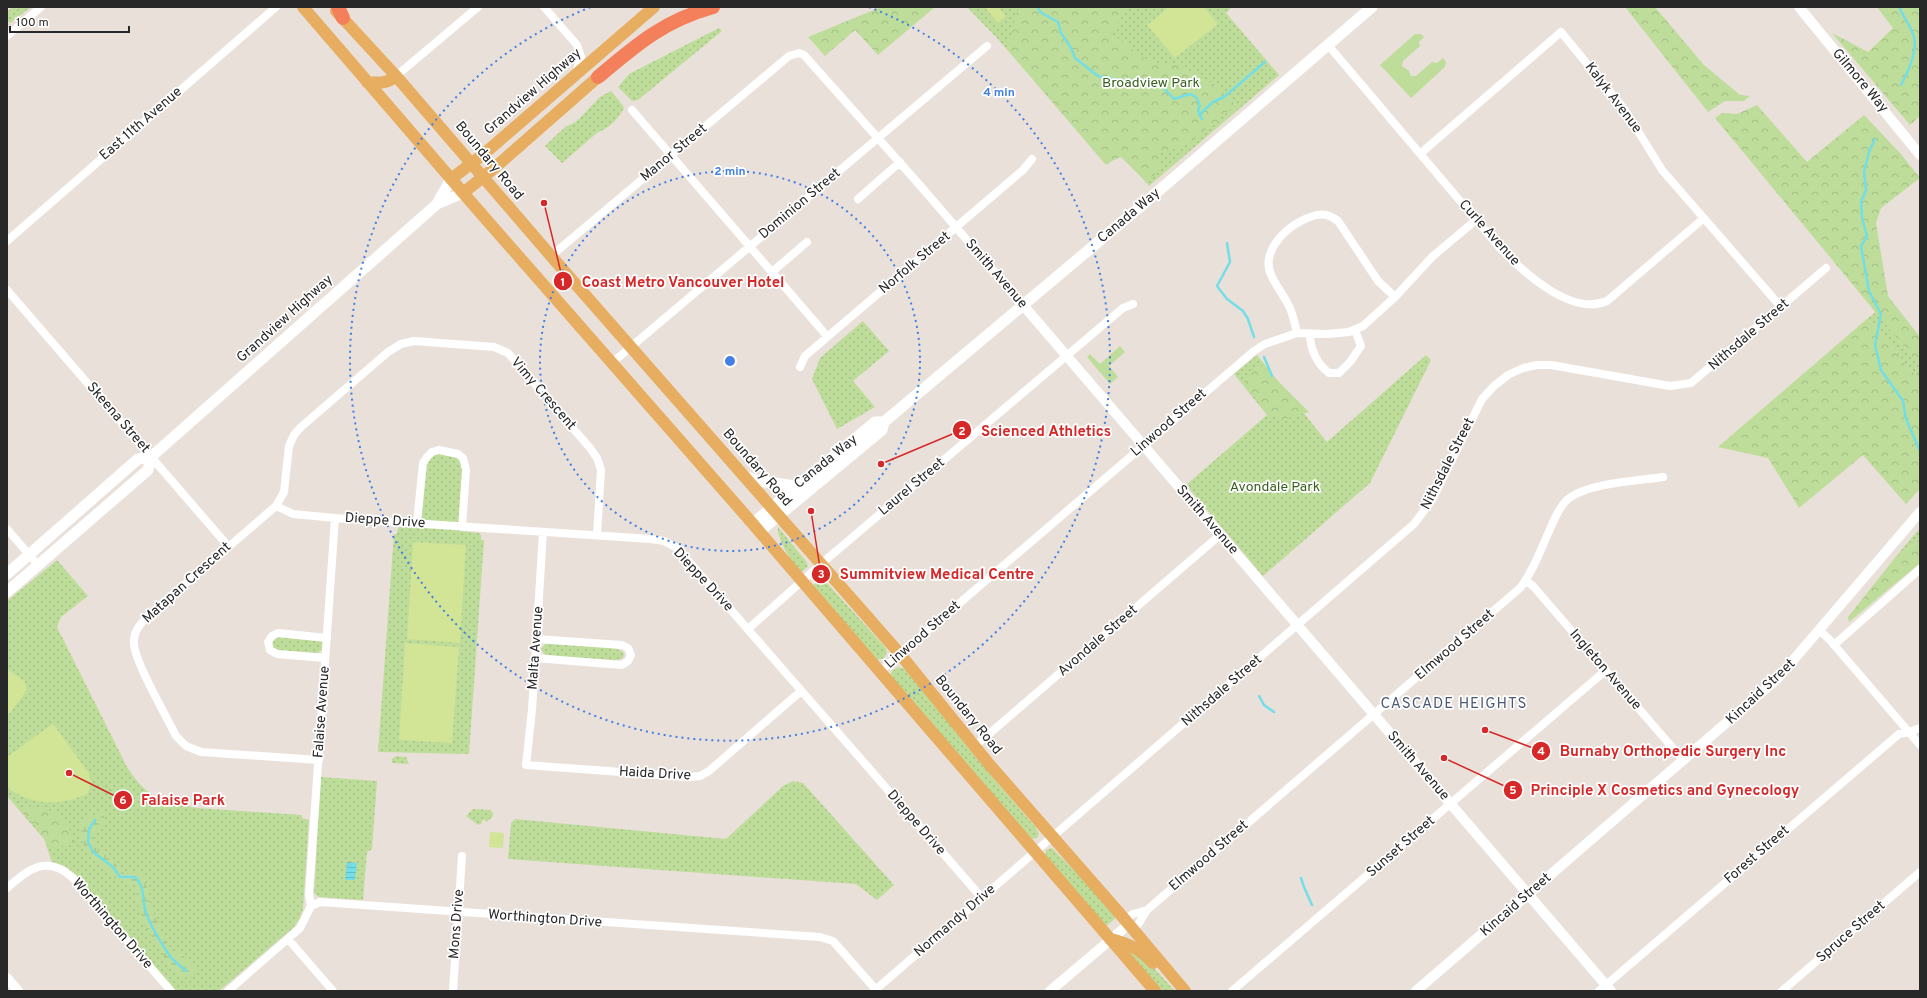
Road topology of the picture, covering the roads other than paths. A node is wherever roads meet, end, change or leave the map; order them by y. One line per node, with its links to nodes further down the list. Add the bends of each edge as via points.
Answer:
1 (41, 7): 12 (street)
2 (276, 7): 36 (street, East 11th Avenue)
3 (303, 7): 19 (main road)
4 (331, 7): 11 (main road, Boundary Road)
5 (478, 7): 17 (street)
6 (544, 7): 16 (street, via 578,45 581,57)
7 (654, 7): 16 (main road, Grandview Highway)
8 (713, 7): 18 (highway, via 686,15 654,32)
9 (1372, 7): 13 (main road, Canada Way)
10 (1799, 7): 23 (street, Gilmore Way)
11 (341, 13): 17 (main road, Boundary Road)
12 (7, 36)
13 (1328, 45): 22 (street, Curle Avenue); 45 (main road, Canada Way)
14 (987, 46): 21 (street, Dominion Street)
15 (799, 53): 21 (street, Smith Avenue); 24 (street, Manor Street, via 789,56)
16 (576, 73): 27 (main road, Grandview Highway)
17 (396, 76): 19 (main road, via 390,81); 27 (main road, Boundary Road)
18 (598, 77): 28 (main road, Grandview Highway)
19 (367, 82): 29 (main road)
20 (632, 110): 24 (street)
21 (878, 138): 26 (street, Smith Avenue); 38 (street, Dominion Street)
22 (1421, 153): 33 (street, Kalyk Avenue, via 1561,32 1629,115 1662,170); 34 (street, Curle Avenue)
23 (1920, 155)
24 (671, 156): 38 (street); 39 (street, Manor Street)
25 (1032, 160): 35 (street, Norfolk Street, via 1024,170)
26 (900, 162): 31 (street); 35 (street, Smith Avenue)
27 (472, 163): 28 (main road, Boundary Road); 29 (main road, Grandview Highway)
28 (483, 177): 30 (main road, Grandview Highway); 39 (main road, Boundary Road)
29 (451, 179): 30 (main road); 32 (main road, Grandview Highway)
30 (463, 193): 32 (main road, Grandview Highway); 53 (main road)
31 (858, 199)
32 (437, 204): 57 (main road, Grandview Highway)
33 (1704, 218): 34 (street, Curle Avenue, via 1610,299 1594,304 1565,299 1553,293 1511,260); 46 (street, Kalyk Avenue)
34 (1476, 220): 43 (street, Linwood Street, via 1433,256)
35 (956, 228): 45 (street, Smith Avenue); 50 (street, Norfolk Street)
36 (7, 241)
37 (807, 242): 41 (street)
38 (750, 246): 41 (street); 51 (street, Dominion Street)
39 (551, 256): 51 (main road, Boundary Road)
40 (1826, 268): 46 (street, Nithsdale Street)
41 (772, 272): 50 (street)
42 (7, 290): 57 (street, Skeena Street)
43 (1395, 297): 47 (street, Linwood Street); 48 (street, via 1378,281 1338,221 1331,216 1314,214 1281,235 1269,256 1271,276 1290,308)
44 (1133, 304): 52 (street, Laurel Street, via 1123,308)
45 (1023, 305): 52 (street, Smith Avenue); 55 (main road, Canada Way)
46 (1781, 307): 81 (street, Nithsdale Street, via 1699,378 1686,385 1670,386 1544,365 1530,366 1508,375 1482,399 1432,500 1419,519)
47 (1355, 330): 49 (street, Linwood Street); 49 (street, via 1361,346 1339,372 1329,373 1310,346)
48 (1297, 333): 49 (street, Linwood Street); 56 (street, Linwood Street, via 1265,344 1254,351)
49 (1310, 334)
50 (828, 336): 54 (street, Norfolk Street, via 805,356)
51 (631, 346): 53 (street, Dominion Street); 58 (main road, Boundary Road)
52 (1067, 356): 56 (street, Smith Avenue); 75 (street, Laurel Street)
53 (613, 362): 67 (main road)
54 (800, 367)
55 (884, 422): 60 (main road, Canada Way, via 875,422); 62 (main road, Canada Way, via 882,430)
56 (1143, 445): 71 (street, Smith Avenue); 87 (street, Linwood Street)
57 (151, 457): 72 (street, Skeena Street); 73 (main road, Grandview Highway, via 138,459); 74 (main road, Grandview Highway, via 148,470)
58 (744, 476): 60 (main road, via 759,481); 62 (main road, Boundary Road)
59 (1663, 476): 78 (street, Elmwood Street, via 1586,489 1574,494 1558,512)
60 (796, 486): 62 (main road, Canada Way)
61 (276, 506): 64 (street, Dieppe Drive, via 293,514); 70 (street, Vimy Crescent, via 284,492 289,446 294,435 388,352 401,344 414,341 494,347 508,353 597,458 601,470); 72 (street, Matapan Crescent)
62 (775, 512): 67 (main road, Canada Way); 75 (main road, Boundary Road)
63 (1920, 512): 83 (street, Kincaid Street)
64 (335, 518): 65 (street, Dieppe Drive); 84 (street, Falaise Avenue)
65 (417, 524): 66 (street, Dieppe Drive); 66 (street, via 423,463 432,452 439,450 458,454 465,464)
66 (462, 526): 69 (street, Dieppe Drive)
67 (756, 528): 79 (main road)
68 (7, 529): 73 (street)
69 (543, 532): 70 (street, Dieppe Drive); 85 (street, Malta Avenue)
70 (597, 535): 82 (street, Dieppe Drive, via 664,541 677,548)
71 (1220, 535): 81 (street, Smith Avenue); 97 (street, Avondale Street)
72 (228, 546): 98 (street, Matapan Crescent, via 143,621 134,640 137,658 176,736 186,746 201,752)
73 (29, 554): 74 (street); 77 (main road, Grandview Highway)
74 (38, 565): 80 (main road, Grandview Highway)
75 (821, 565): 79 (street, Laurel Street); 87 (main road, Boundary Road)
76 (1920, 570): 86 (street)
77 (7, 574)
78 (1526, 581): 90 (street, Ingleton Avenue); 93 (street, Elmwood Street)
79 (803, 583): 82 (street, Laurel Street); 91 (main road)
80 (7, 592)
81 (1297, 626): 93 (street, Smith Avenue); 102 (street, Nithsdale Street)
82 (748, 629): 92 (street, Dieppe Drive)
83 (1820, 631): 86 (street); 99 (street, Kincaid Street, via 1767,689)
84 (327, 638): 88 (street, Falaise Avenue); 88 (street, via 278,634 272,636 268,642 270,650 277,654)
85 (536, 639): 89 (street, Malta Avenue); 89 (street, via 622,644 628,648 631,655 628,662 622,665)
86 (1834, 645): 95 (street)
87 (900, 654): 91 (street, Linwood Street); 97 (main road, Boundary Road)
88 (326, 658): 98 (street, Falaise Avenue)
89 (535, 658): 100 (street, Malta Avenue)
90 (1605, 671): 99 (street, Ingleton Avenue); 101 (street, Sunset Street)
91 (879, 672): 103 (main road)
92 (801, 692): 100 (street, Haida Drive, via 700,776); 108 (street, Dieppe Drive)
93 (1374, 714): 101 (street, Smith Avenue); 110 (street, Elmwood Street)
94 (1920, 728): 95 (street, Forest Street)
95 (1909, 732): 96 (street); 116 (street, Forest Street, via 1898,734)
96 (1920, 745)
97 (975, 746): 102 (main road, Boundary Road)
98 (319, 760): 109 (street, Falaise Avenue, via 309,894)
99 (1684, 761): 107 (street, Kincaid Street)
100 (526, 765)
101 (1450, 804): 107 (street, Smith Avenue); 126 (street, Sunset Street)
102 (1052, 838): 103 (street, Nithsdale Street); 112 (main road, Boundary Road)
103 (1035, 852): 108 (street, Normandy Drive); 114 (main road)
104 (462, 856): 111 (street, Mons Drive)
105 (1920, 872): 128 (street, Spruce Street)
106 (7, 888): 118 (street, Worthington Drive, via 34,868 49,866 64,871 73,878)
107 (1528, 895): 116 (street, Smith Avenue); 127 (street, Kincaid Street)
108 (982, 898): 122 (street, Normandy Drive)
109 (312, 906): 111 (street, Worthington Drive, via 320,902); 113 (street, via 300,928)
110 (1147, 910): 112 (street, Elmwood Street); 112 (street, Elmwood Street, via 1133,914)
111 (459, 912): 121 (street, Mons Drive); 122 (street, Worthington Drive, via 820,937 833,941)
112 (1129, 925): 114 (street); 125 (main road, Boundary Road)
113 (288, 939): 119 (street); 120 (street)
114 (1111, 939): 123 (street); 124 (main road); 125 (main road, via 1125,942 1139,950 1170,984)
115 (7, 978): 117 (street)
116 (1605, 989)
117 (18, 991)
118 (171, 991)
119 (228, 991)
120 (333, 991)
121 (453, 991)
122 (876, 991)
123 (1050, 991)
124 (1155, 991)
125 (1184, 991)
126 (1232, 991)
127 (1416, 991)
128 (1782, 991)

